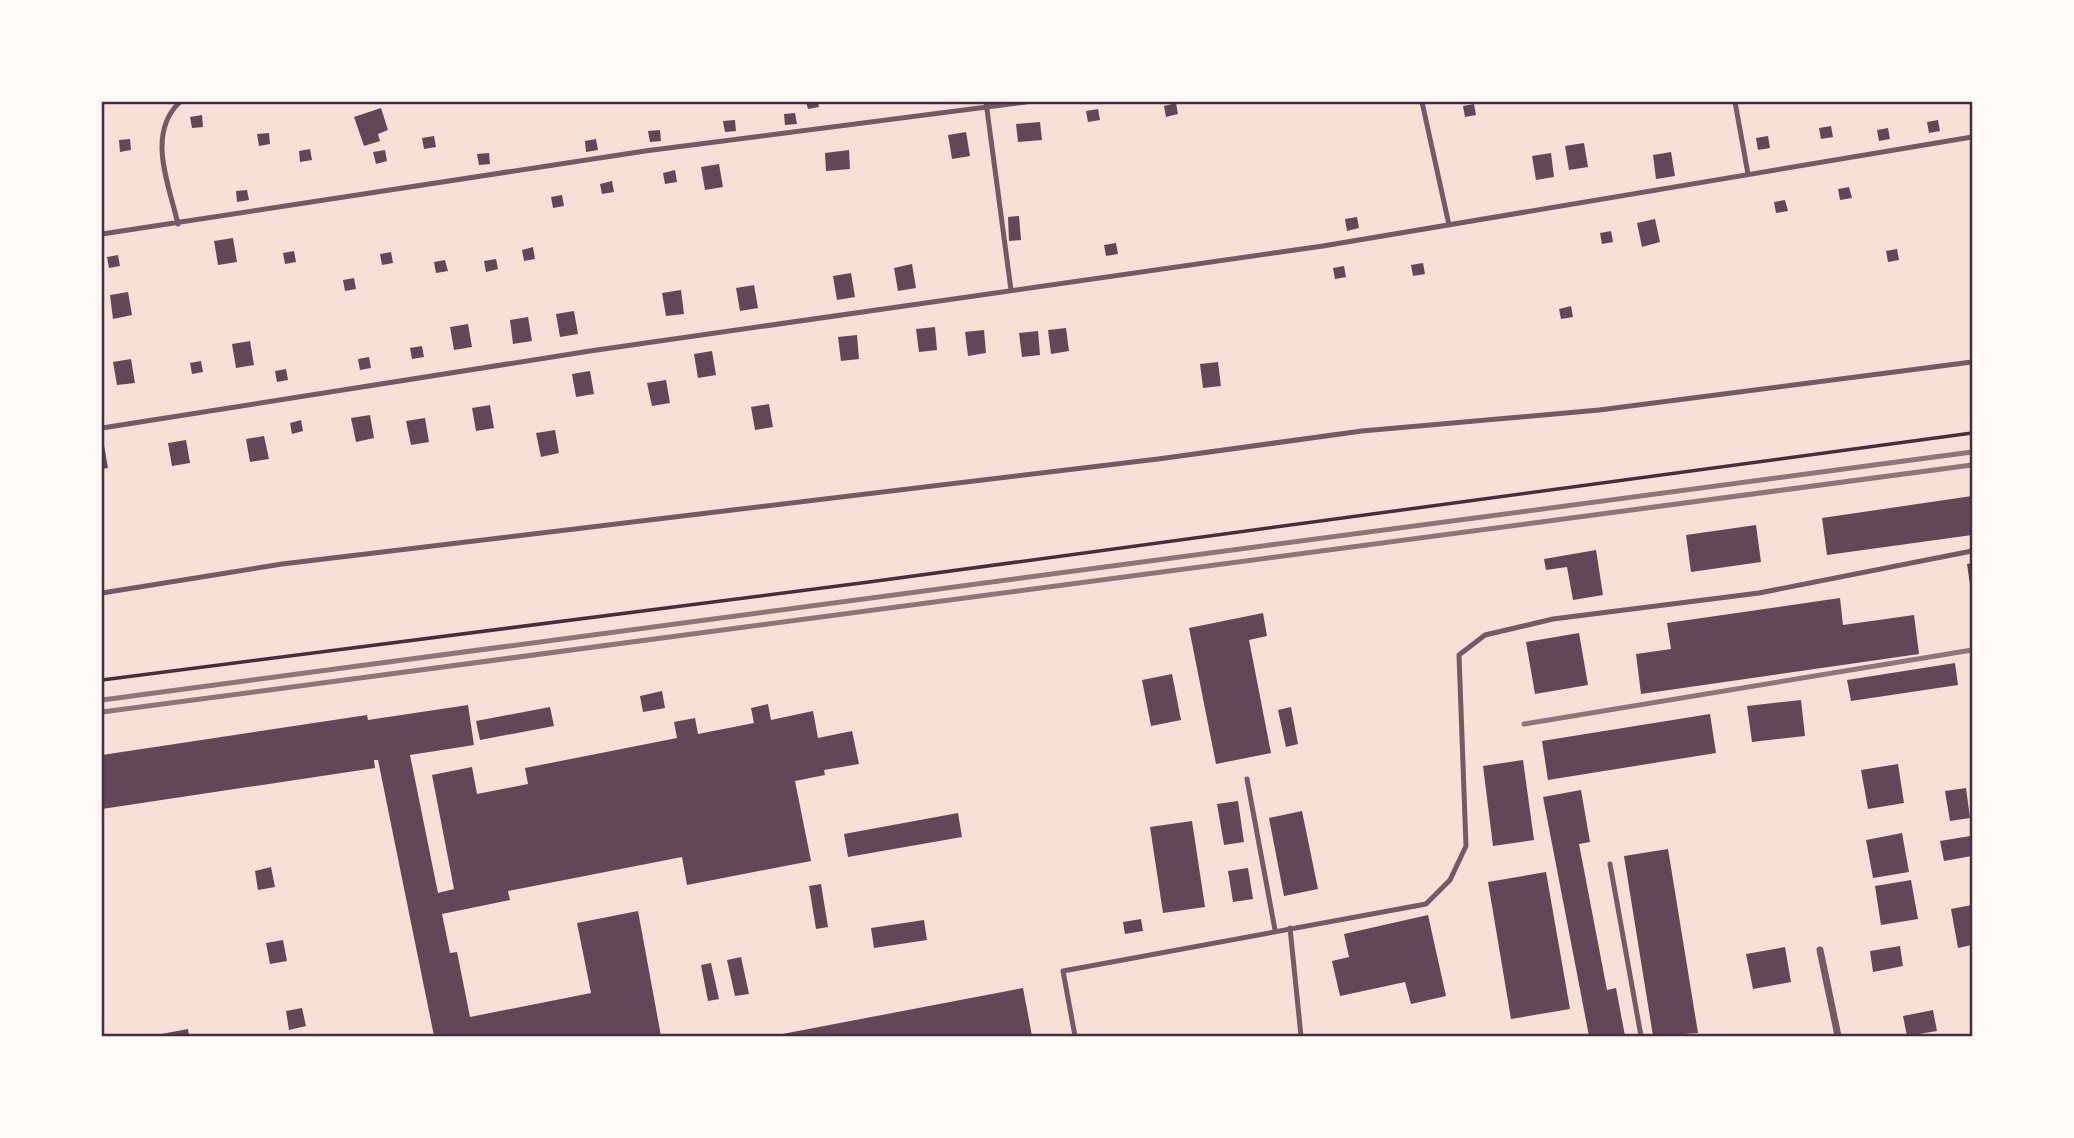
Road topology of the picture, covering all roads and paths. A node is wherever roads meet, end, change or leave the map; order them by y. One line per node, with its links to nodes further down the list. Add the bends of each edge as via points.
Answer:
1 (180, 102): 8 (lane, via 162,127 162,152)
2 (1026, 102): 5 (lane)
3 (1422, 102): 9 (lane)
4 (1735, 102): 7 (lane)
5 (986, 105): 8 (lane, via 645,151); 11 (lane)
6 (1972, 137): 7 (lane)
7 (1748, 174): 9 (lane)
8 (178, 225): 10 (lane)
9 (1449, 225): 11 (lane)
10 (102, 234)
11 (1011, 290): 13 (lane)
12 (1972, 362): 16 (lane, via 1599,410 1362,431 282,564)
13 (102, 428)
14 (1972, 433): 17 (path)
15 (1972, 551): 20 (lane, via 1759,593 1553,619 1485,635 1459,655 1466,846 1450,880 1426,904)
16 (102, 593)
17 (102, 680)
18 (1247, 779): 21 (lane)
19 (1609, 864): 25 (lane)
20 (1290, 928): 21 (lane); 24 (lane)
21 (1275, 930): 23 (lane, via 1063,971)
22 (1820, 950): 26 (street)
23 (1075, 1037)
24 (1301, 1037)
25 (1641, 1037)
26 (1838, 1037)

